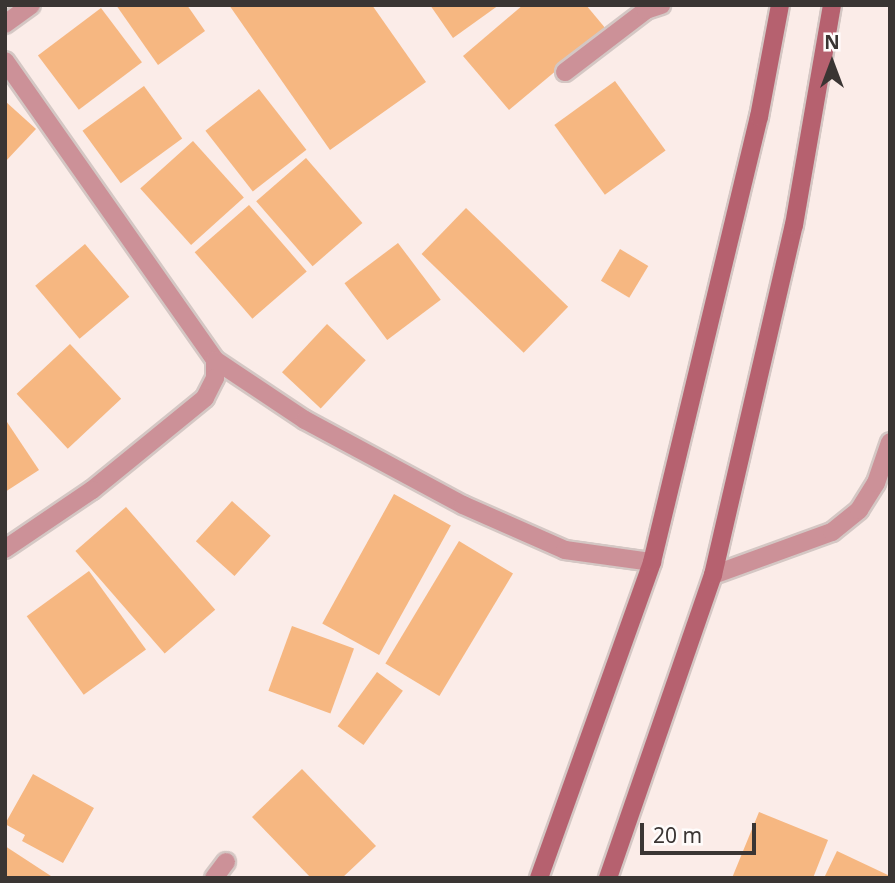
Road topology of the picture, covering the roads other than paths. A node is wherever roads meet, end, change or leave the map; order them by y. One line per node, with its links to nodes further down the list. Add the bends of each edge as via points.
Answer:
1 (31, 5): 5 (street)
2 (780, 5): 11 (main road, via 759,117)
3 (832, 5): 12 (main road, via 794,225)
4 (649, 7): 7 (street)
5 (5, 24)
6 (5, 61): 8 (street)
7 (565, 72)
8 (215, 360): 10 (street, via 215,378 205,398 92,489); 11 (street, via 305,420 463,505 565,550)
9 (890, 442): 12 (street, via 871,492 859,510 832,532)
10 (5, 550)
11 (652, 562): 15 (main road)
12 (713, 575): 16 (main road)
13 (226, 862): 14 (street)
14 (214, 878)
15 (539, 878)
16 (608, 878)

